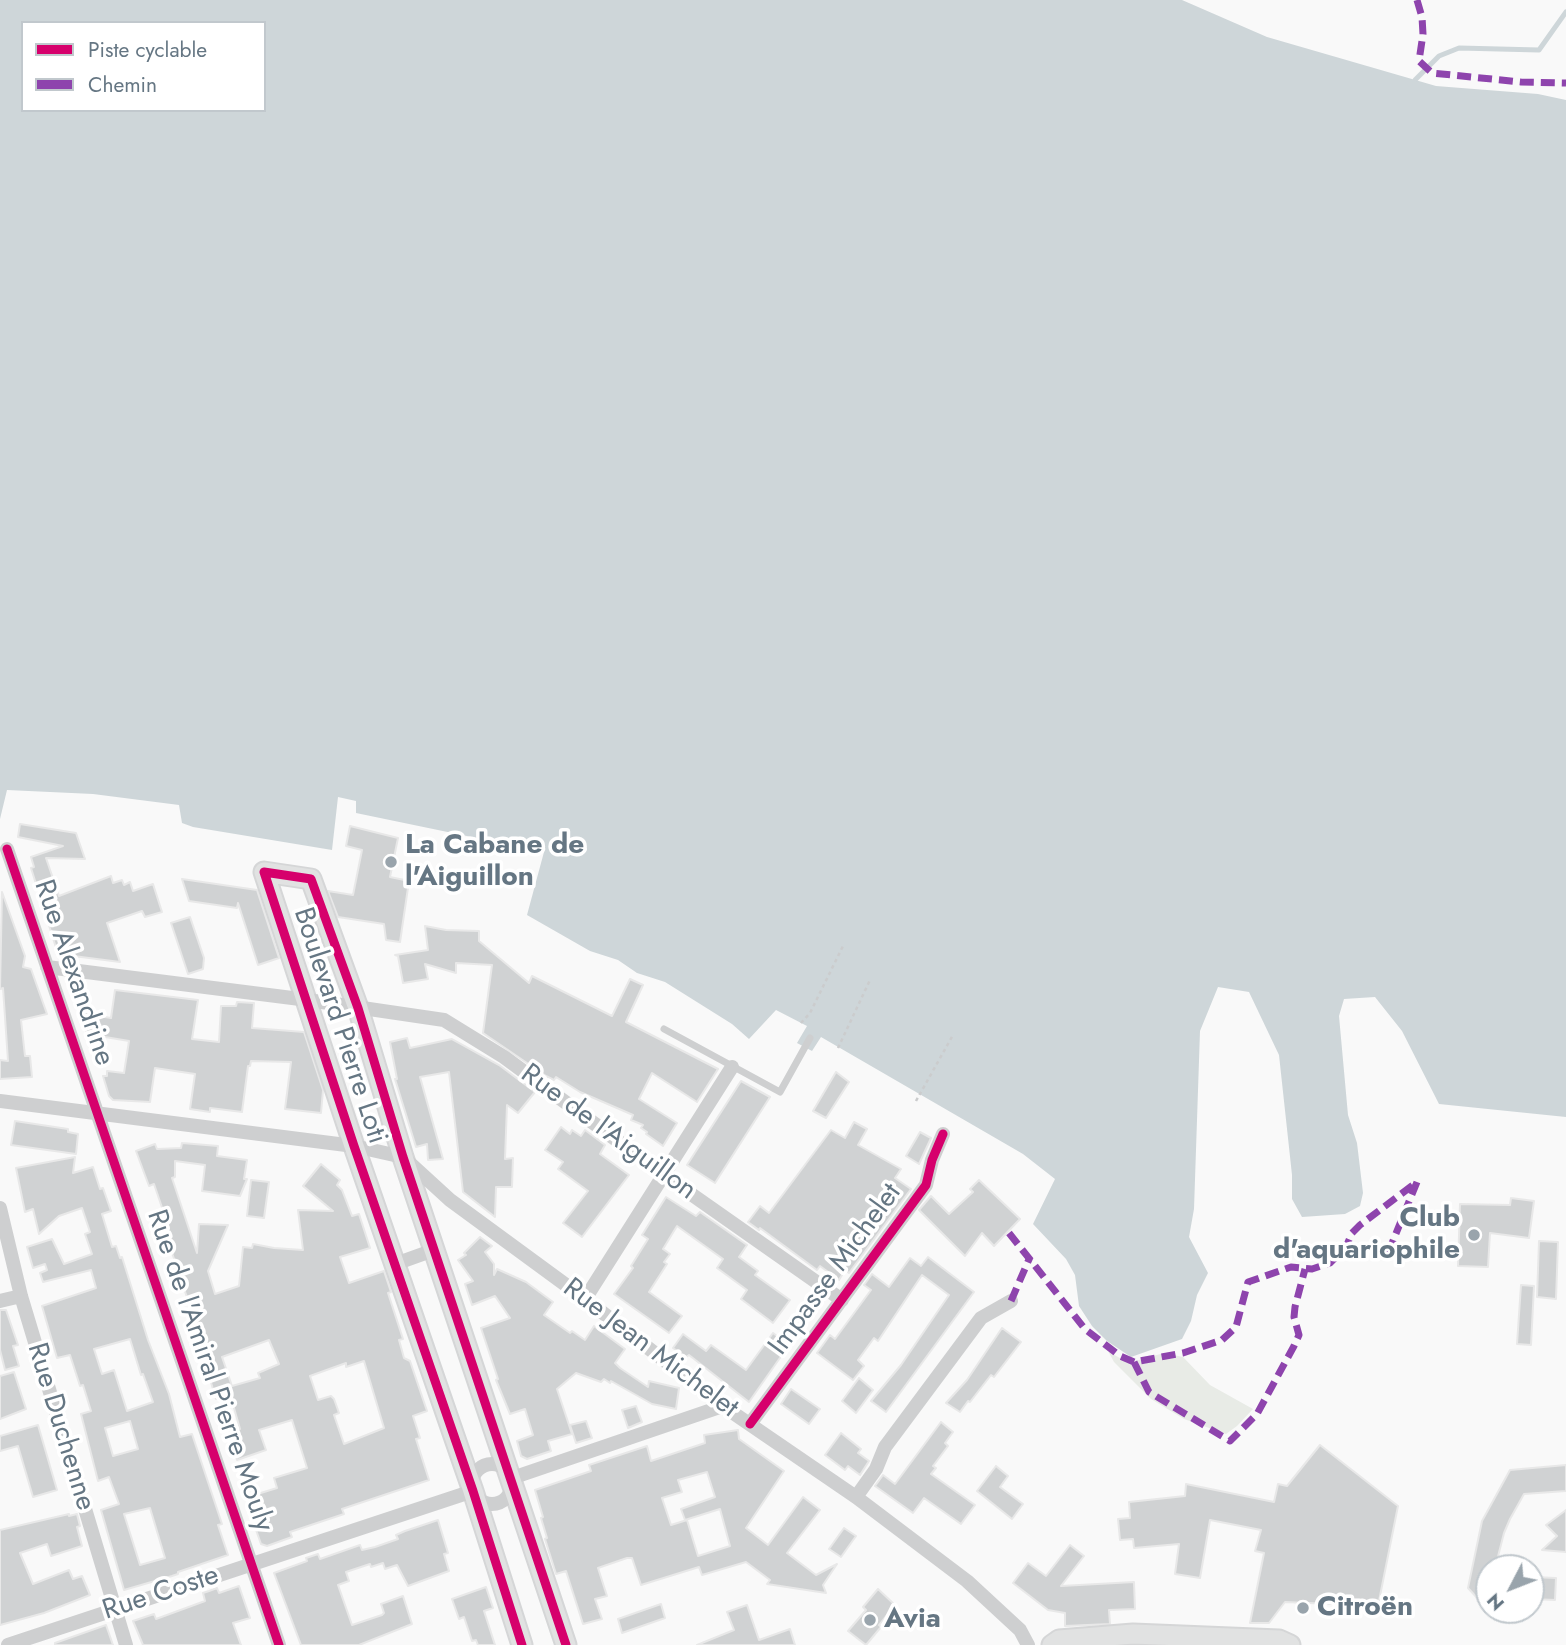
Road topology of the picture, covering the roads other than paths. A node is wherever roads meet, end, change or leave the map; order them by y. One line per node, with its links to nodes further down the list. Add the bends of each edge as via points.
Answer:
1 (7, 849): 2 (street, Rue Alexandrine)
2 (47, 967): 3 (street); 9 (street, Rue Alexandrine)
3 (308, 1000): 4 (street, Boulevard Pierre Loti); 4 (street, Boulevard Pierre Loti, via 264,872 311,879); 11 (street, Boulevard Pierre Loti)
4 (358, 1008): 12 (street, Boulevard Pierre Loti); 13 (street, Rue de l'Aiguillon, via 444,1020 504,1057)
5 (664, 1029): 7 (lane)
6 (810, 1038): 7 (lane, via 780,1092)
7 (732, 1067): 13 (street)
8 (0, 1101): 9 (street)
9 (96, 1112): 11 (street); 27 (street, Rue de l'Amiral Pierre Mouly)
10 (943, 1135): 19 (street, Impasse Michelet, via 926,1185)
11 (354, 1146): 12 (street, Boulevard Pierre Loti); 16 (street, Boulevard Pierre Loti)
12 (403, 1157): 15 (street, Boulevard Pierre Loti); 18 (street, Rue Jean Michelet, via 450,1200)
13 (664, 1175): 18 (street); 19 (street, Rue de l'Aiguillon)
14 (0, 1208): 17 (street, Rue Duchenne)
15 (434, 1250): 16 (street); 24 (street, Boulevard Pierre Loti)
16 (395, 1264): 25 (street, Boulevard Pierre Loti)
17 (21, 1296): 20 (street); 28 (street, Rue Duchenne)
18 (585, 1299): 22 (street, Rue Jean Michelet)
19 (842, 1300): 23 (street, Impasse Michelet)
20 (0, 1301)
21 (1011, 1301): 26 (street, via 981,1318 885,1447)
22 (723, 1406): 23 (street, Rue Jean Michelet); 24 (street)
23 (750, 1424): 26 (street, Rue Jean Michelet)
24 (512, 1478): 25 (street, via 511,1492 496,1504 482,1502); 25 (street, via 504,1468 486,1465 473,1478); 33 (street, Boulevard Pierre Loti)
25 (473, 1491): 27 (street, Rue Coste); 32 (street, Boulevard Pierre Loti)
26 (856, 1497): 34 (street, Rue Jean Michelet, via 967,1581 1020,1630)
27 (251, 1565): 28 (street, Rue Coste); 31 (street, Rue de l'Amiral Pierre Mouly)
28 (114, 1610): 29 (street, Rue Coste); 30 (street, Rue Duchenne)
29 (12, 1644)
30 (126, 1645)
31 (279, 1645)
32 (522, 1645)
33 (566, 1645)
34 (1028, 1645)
35 (1052, 1645): 36 (street, via 1059,1640 1133,1634 1279,1640)
36 (1290, 1645)

